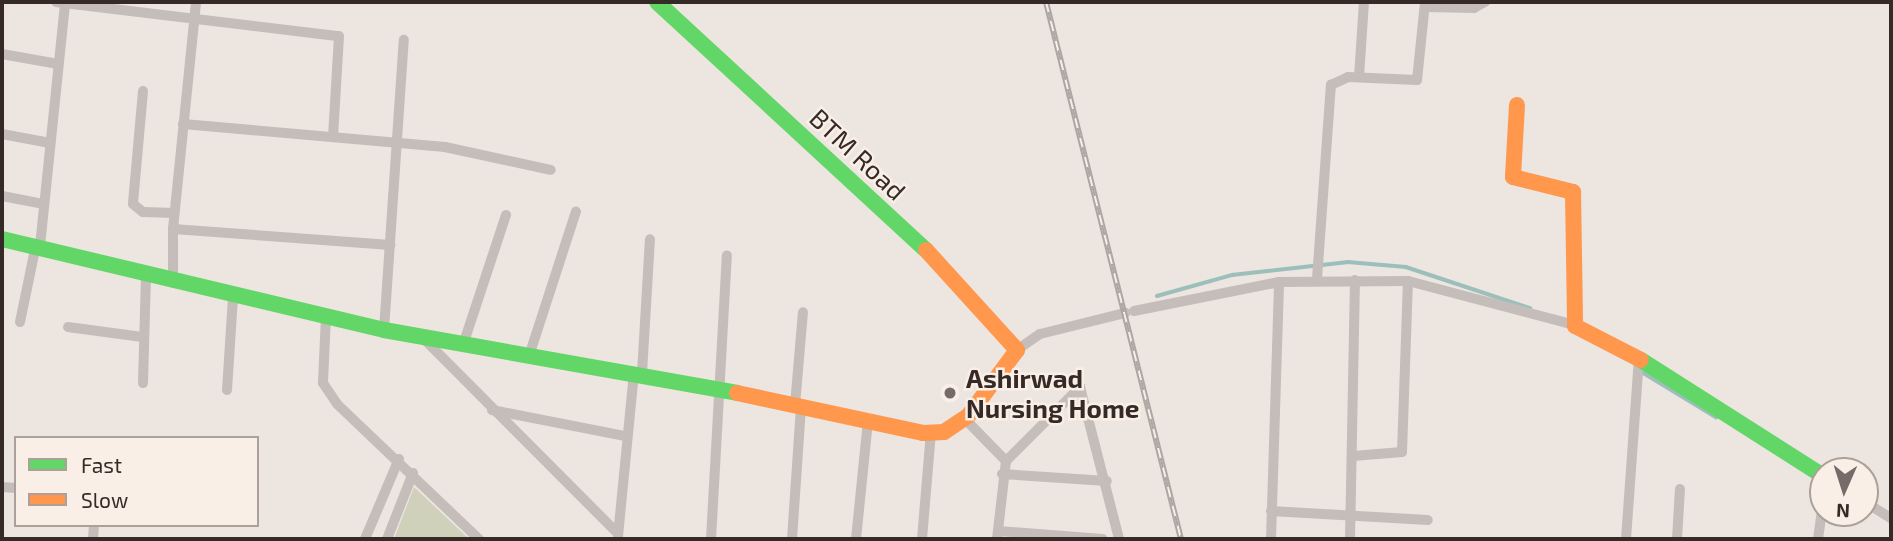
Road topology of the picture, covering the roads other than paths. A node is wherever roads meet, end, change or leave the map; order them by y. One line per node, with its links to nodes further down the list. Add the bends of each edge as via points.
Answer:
1 (196, 2): 7 (street)
2 (657, 2): 47 (street, BTM Road, via 940,263)
3 (1364, 2): 11 (street)
4 (1485, 2): 6 (street, via 1474,8)
5 (60, 3): 7 (street); 10 (street)
6 (1425, 5): 11 (street, via 1417,80)
7 (194, 17): 14 (street); 16 (street, via 340,36)
8 (404, 40): 18 (street)
9 (2, 54): 10 (street)
10 (58, 64): 17 (street)
11 (1359, 77): 31 (street, via 1338,79 1327,96)
12 (143, 91): 23 (street, via 133,204 143,212)
13 (1517, 105): 41 (street, via 1513,177 1573,192)
14 (183, 124): 16 (street); 23 (street)
15 (2, 134): 17 (street)
16 (333, 137): 18 (street)
17 (50, 143): 21 (street)
18 (397, 143): 19 (street); 28 (street)
19 (551, 170)
20 (2, 196): 21 (street)
21 (44, 204): 29 (street)
22 (576, 211): 48 (street)
23 (174, 213): 25 (street)
24 (506, 215): 46 (street)
25 (173, 229): 28 (street); 36 (street)
26 (2, 239): 29 (street)
27 (650, 239): 50 (street)
28 (390, 245): 43 (street)
29 (38, 246): 32 (street); 40 (street)
30 (727, 255): 52 (street)
31 (1317, 270): 33 (street); 35 (street)
32 (146, 276): 36 (street); 44 (street)
33 (1355, 280): 34 (street); 60 (street)
34 (1408, 281): 41 (street); 60 (street, via 1402,452)
35 (1279, 282): 47 (street, via 1040,334); 68 (street)
36 (173, 283): 37 (street)
37 (233, 298): 39 (street); 53 (street)
38 (803, 312): 54 (street)
39 (326, 316): 43 (street); 61 (street, via 323,383)
40 (20, 322)
41 (1574, 325): 49 (street)
42 (68, 327): 44 (street)
43 (384, 330): 45 (street)
44 (142, 337): 51 (street)
45 (422, 337): 46 (street); 55 (street)
46 (463, 345): 48 (street)
47 (1017, 350): 56 (street)
48 (529, 356): 50 (street)
49 (1639, 358): 63 (street); 84 (street)
50 (638, 373): 52 (street); 59 (street)
51 (143, 383)
52 (718, 389): 54 (street); 76 (street)
53 (227, 390)
54 (798, 406): 57 (street); 77 (street)
55 (492, 410): 59 (street); 72 (street)
56 (965, 419): 58 (street); 62 (street)
57 (868, 421): 58 (street); 78 (street)
58 (931, 432): 79 (street)
59 (625, 436): 72 (street)
60 (1353, 456): 69 (street)
61 (399, 458): 64 (street); 73 (street)
62 (1006, 461): 65 (street); 66 (street, via 1080,387)
63 (1809, 467)
64 (413, 472): 74 (street); 75 (street)
65 (1002, 474): 66 (street); 71 (street)
66 (1107, 481): 81 (street)
67 (1680, 489): 85 (street)
68 (1271, 511): 69 (street); 82 (street)
69 (1351, 514): 70 (street); 83 (street)
70 (1428, 520)
71 (998, 535): 80 (street)
72 (618, 536)
73 (365, 539)
74 (387, 539)
75 (479, 539)
76 (711, 539)
77 (792, 539)
78 (856, 539)
79 (922, 539)
80 (1102, 539)
81 (1119, 539)
82 (1271, 539)
83 (1350, 539)
84 (1626, 539)
85 (1677, 539)

